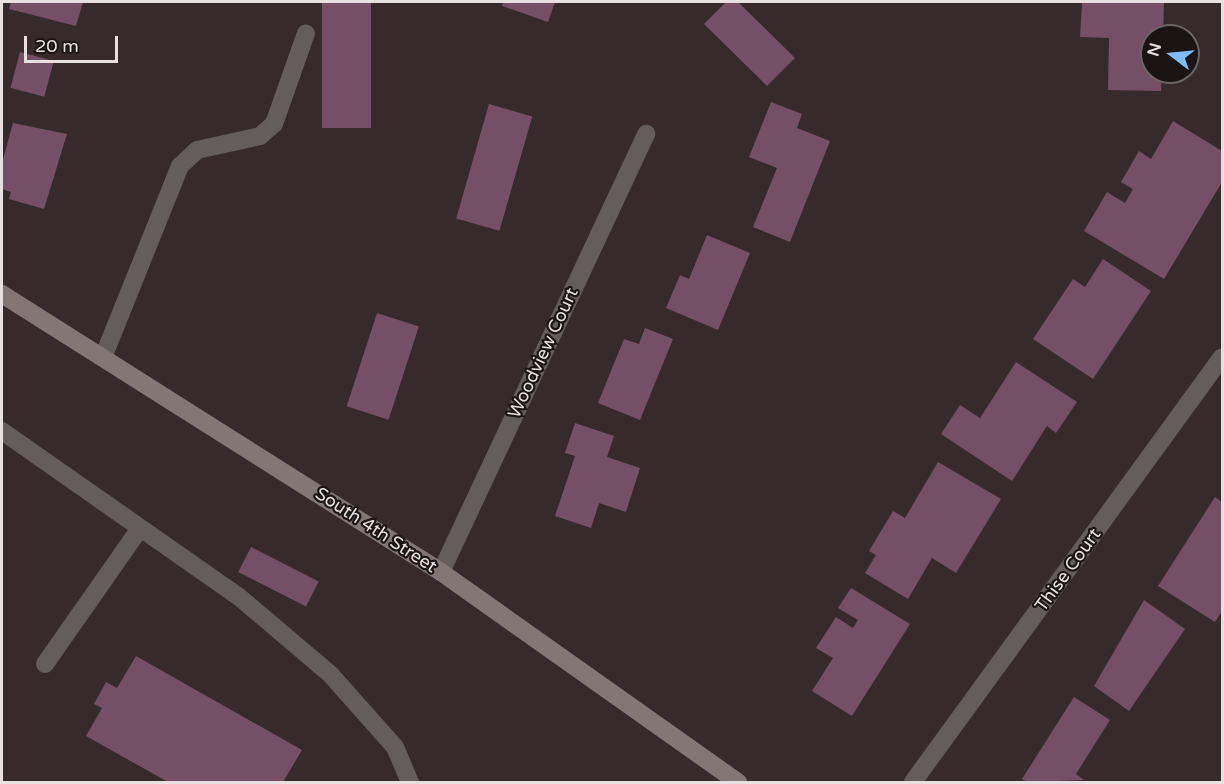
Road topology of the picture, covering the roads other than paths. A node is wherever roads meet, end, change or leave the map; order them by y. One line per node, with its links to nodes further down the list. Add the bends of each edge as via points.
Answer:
1 (306, 33): 4 (street, via 274,124 260,136 197,150 180,166)
2 (646, 134): 8 (street, Woodview Court)
3 (2, 294): 4 (main road, South 4th Street)
4 (104, 355): 8 (main road, South 4th Street)
5 (1222, 357): 12 (street, Thise Court)
6 (2, 431): 7 (street)
7 (139, 530): 9 (street); 10 (street, via 238,596 331,675 395,747)
8 (441, 572): 11 (main road, South 4th Street)
9 (45, 664)
10 (410, 783)
11 (738, 783)
12 (913, 783)

